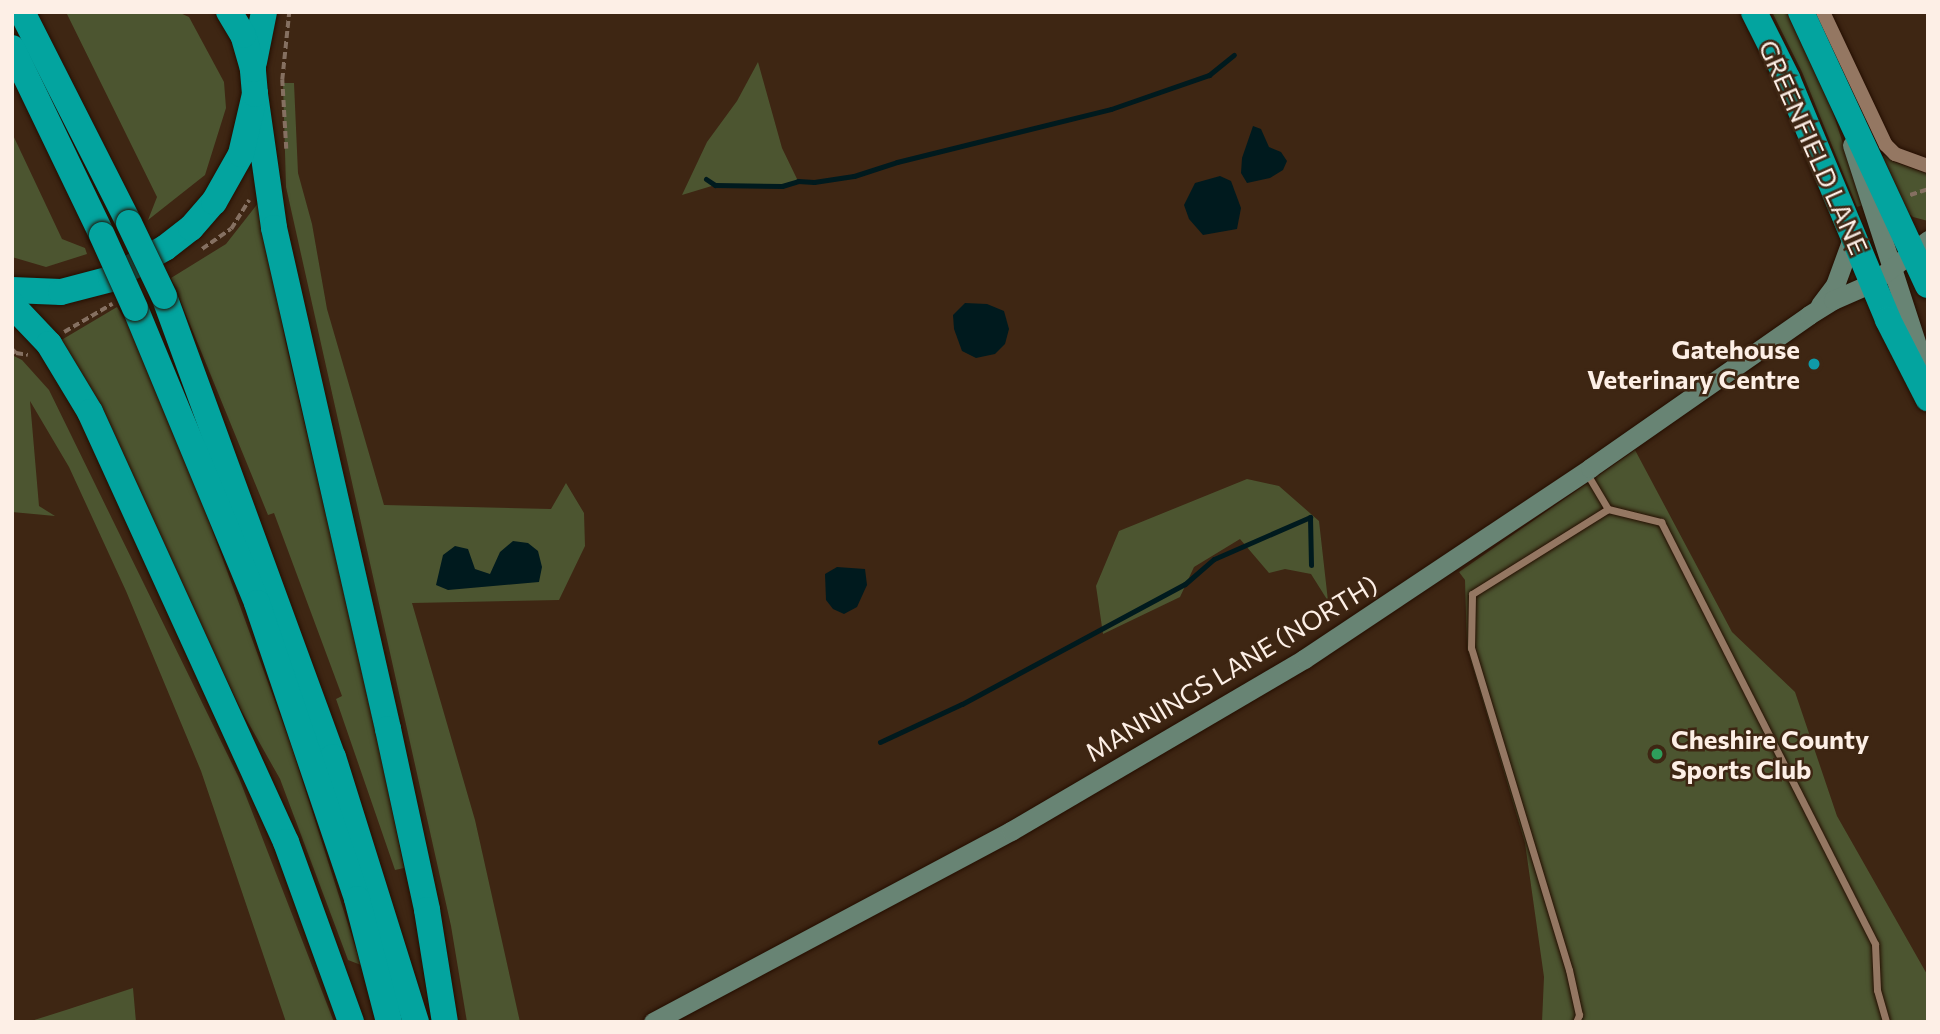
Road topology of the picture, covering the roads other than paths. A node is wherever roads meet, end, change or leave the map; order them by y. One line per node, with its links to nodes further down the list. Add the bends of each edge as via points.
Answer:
1 (229, 12): 8 (highway, via 243,35)
2 (264, 12): 8 (highway)
3 (1754, 12): 10 (highway, GREENFIELD LANE)
4 (1801, 12): 11 (highway, GREENFIELD LANE, via 1830,74)
5 (1823, 12): 9 (street, via 1886,145 1895,154)
6 (23, 13): 22 (highway, bridge, via 164,296 333,757)
7 (12, 48): 21 (highway, bridge, via 135,308 261,615 357,899)
8 (254, 81): 13 (highway, via 242,154 214,202 191,228 111,279 61,292); 23 (highway, via 274,228 388,729)
9 (1928, 166)
10 (1854, 233): 11 (highway, GREENFIELD LANE); 15 (street, MANNINGS LANE (NORTH), via 1835,285)
11 (1901, 261): 12 (highway); 15 (street, MANNINGS LANE (NORTH)); 16 (street); 17 (highway, via 1888,320)
12 (1928, 285)
13 (12, 290)
14 (12, 304): 20 (highway, via 49,344 90,412 286,842)
15 (1809, 315): 18 (street, MANNINGS LANE (NORTH))
16 (1928, 377)
17 (1928, 398)
18 (1585, 471): 19 (lane); 24 (street, MANNINGS LANE (NORTH), via 1304,659 1011,831)
19 (1608, 509): 25 (lane, via 1472,594 1471,648 1569,970 1579,1015); 26 (lane, via 1661,522 1875,944 1877,990)
20 (351, 1022)
21 (389, 1022)
22 (416, 1022)
23 (446, 1022)
24 (653, 1022)
25 (1576, 1022)
26 (1886, 1022)

